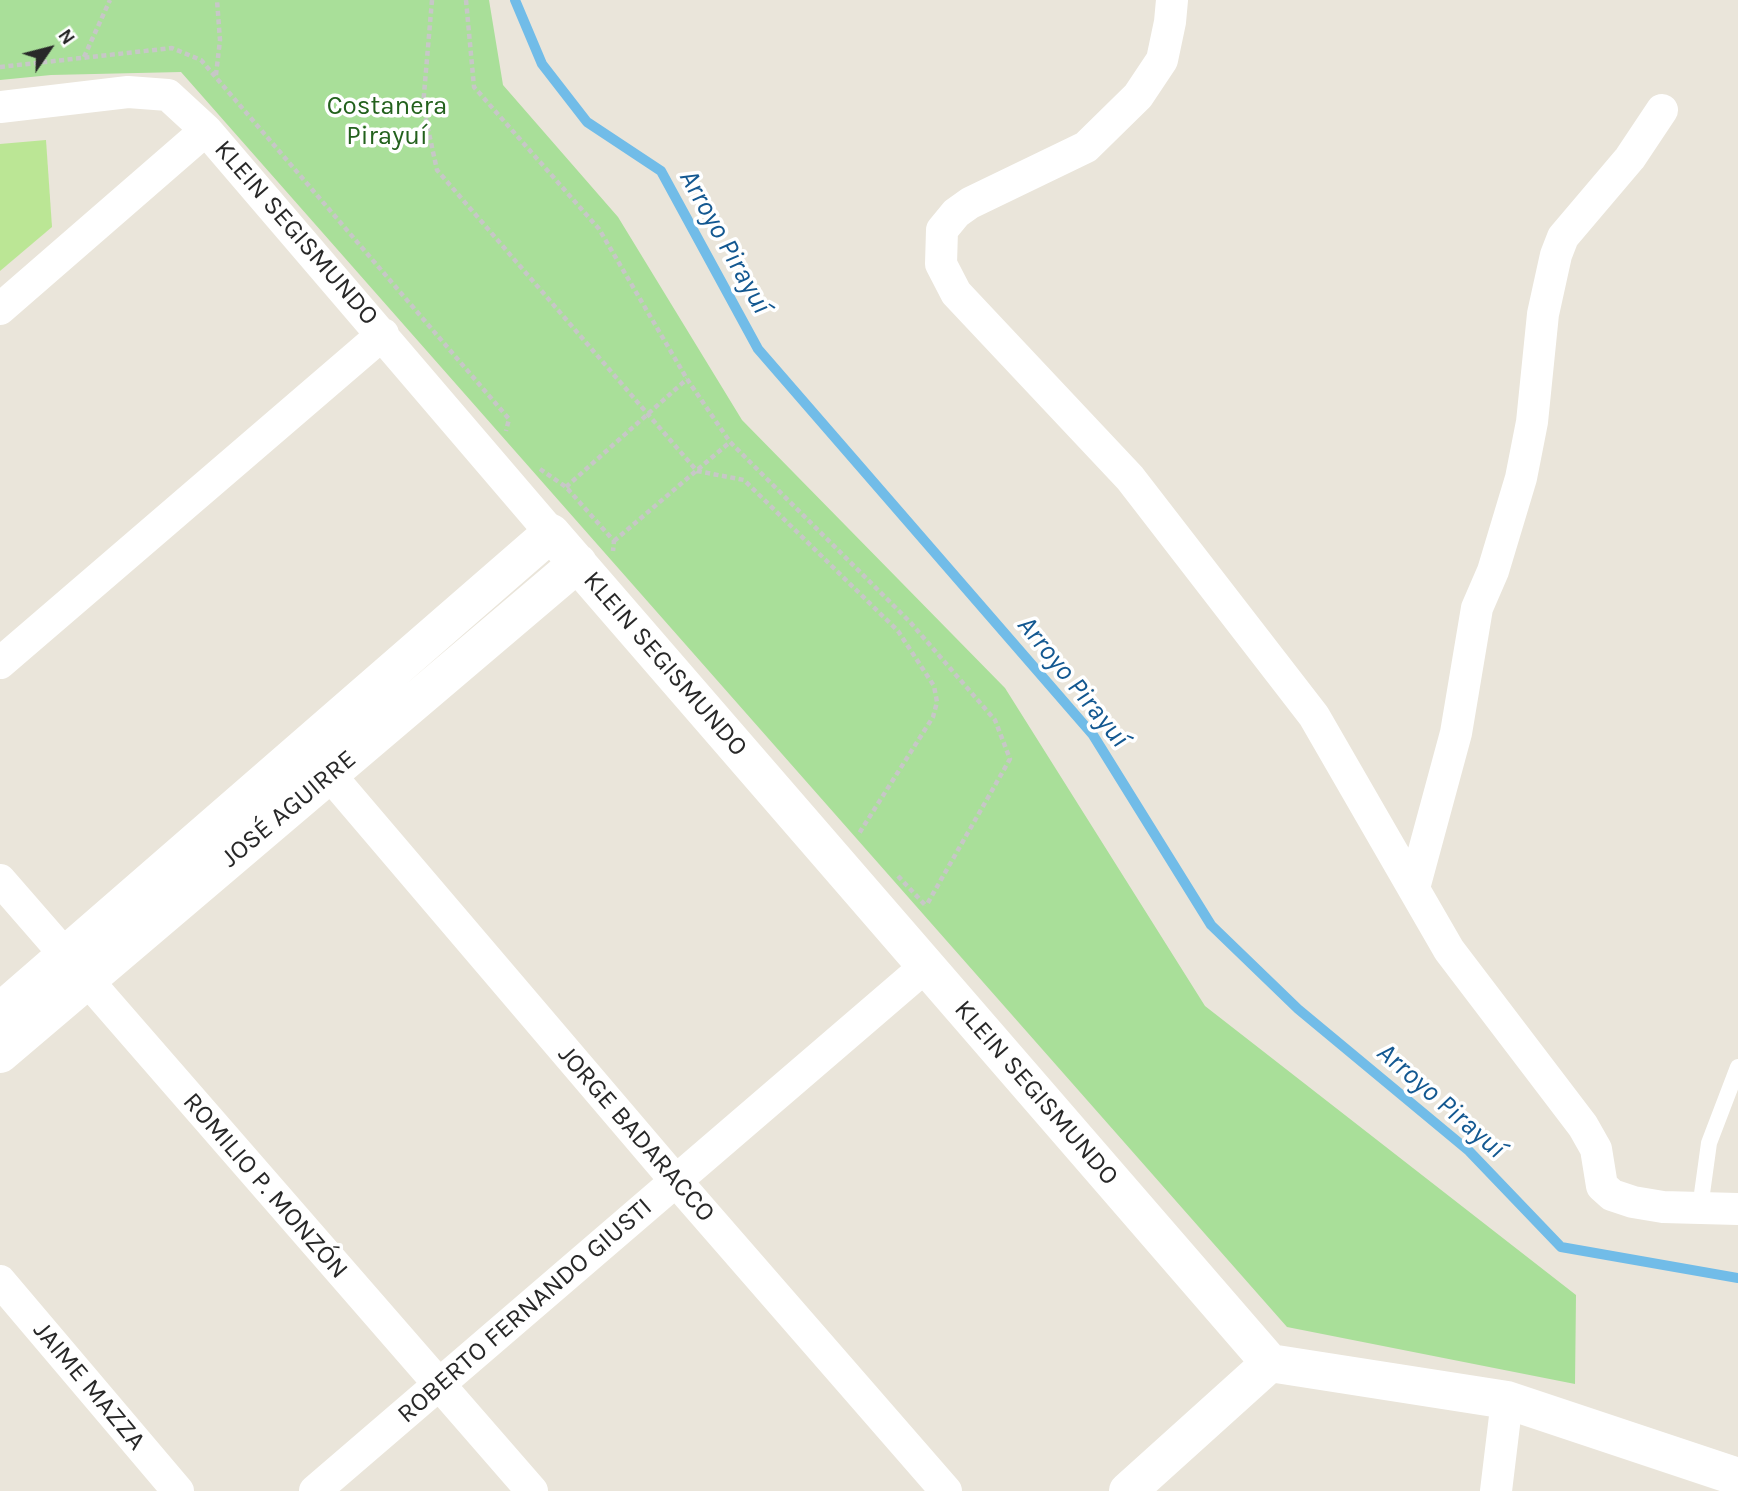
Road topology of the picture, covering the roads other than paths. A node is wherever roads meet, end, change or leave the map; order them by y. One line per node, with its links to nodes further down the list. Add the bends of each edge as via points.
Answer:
1 (1172, 0): 12 (street, via 1162,60 1138,96 1086,147 956,213 942,230 941,264 956,293 1137,487 1314,716)
2 (0, 107): 4 (street, KLEIN SEGISMUNDO, via 128,92 169,95)
3 (1662, 110): 12 (street, via 1630,158 1563,237 1556,256 1543,314 1521,478 1477,608 1456,733)
4 (206, 130): 5 (street); 6 (street, KLEIN SEGISMUNDO)
5 (0, 309)
6 (383, 334): 7 (street, KLEIN SEGISMUNDO); 9 (street)
7 (551, 533): 8 (street, KLEIN SEGISMUNDO); 14 (street, JOSÉ AGUIRRE)
8 (578, 563): 10 (street, JOSÉ AGUIRRE); 13 (street, KLEIN SEGISMUNDO)
9 (0, 663)
10 (329, 774): 14 (street, JOSÉ AGUIRRE); 18 (street, JORGE BADARACCO)
11 (0, 880): 14 (street, ROMILIO P. MONZÓN)
12 (1414, 888): 19 (street, via 1449,950 1583,1126 1596,1149 1602,1186 1633,1202)
13 (926, 967): 18 (street, ROBERTO FERNANDO GIUSTI); 22 (street, KLEIN SEGISMUNDO)
14 (77, 968): 15 (street, JOSÉ AGUIRRE); 16 (street, JOSÉ AGUIRRE); 23 (street, ROMILIO P. MONZÓN)
15 (0, 1012)
16 (0, 1054)
17 (1738, 1067): 19 (lane, via 1709,1143)
18 (676, 1181): 23 (street, ROBERTO FERNANDO GIUSTI); 29 (street, JORGE BADARACCO)
19 (1700, 1208): 20 (street)
20 (1738, 1209)
21 (0, 1280): 26 (street, JAIME MAZZA)
22 (1270, 1363): 24 (street); 30 (street)
23 (439, 1387): 27 (street, ROBERTO FERNANDO GIUSTI); 28 (street, ROMILIO P. MONZÓN)
24 (1507, 1400): 25 (street); 31 (street)
25 (1718, 1478)
26 (178, 1491)
27 (315, 1491)
28 (531, 1491)
29 (946, 1491)
30 (1129, 1491)
31 (1496, 1491)

